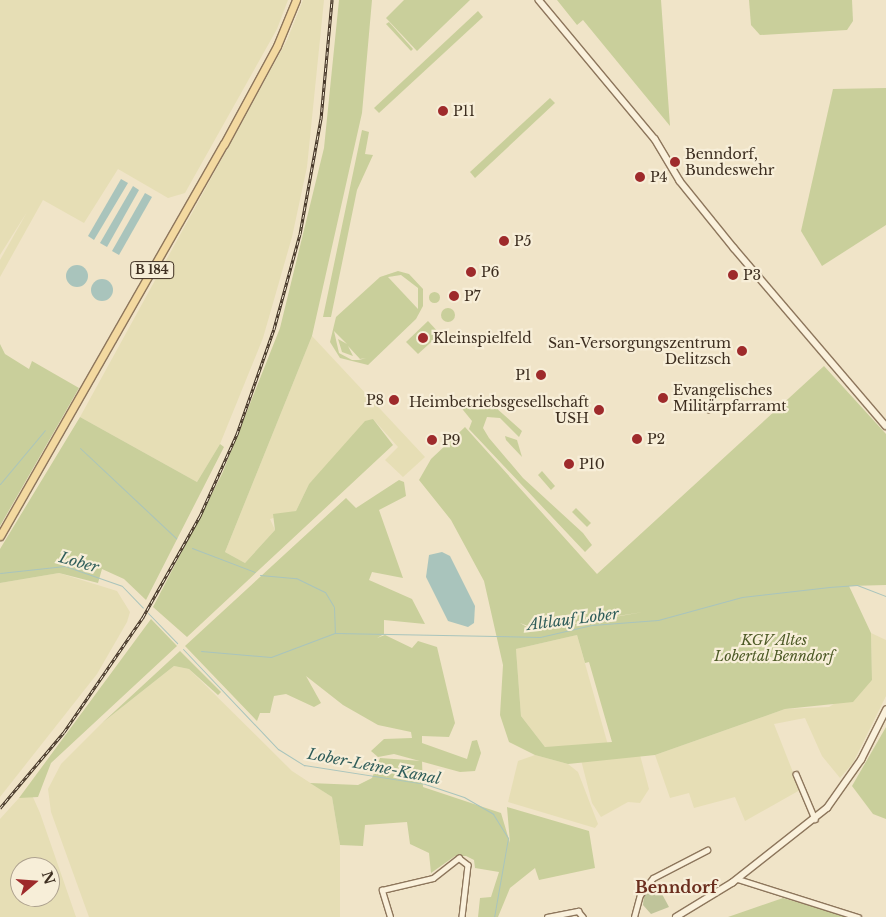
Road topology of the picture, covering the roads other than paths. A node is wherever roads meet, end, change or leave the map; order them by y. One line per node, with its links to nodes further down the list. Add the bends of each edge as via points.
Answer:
1 (296, 0): 6 (main road, B 184, via 277,46 224,144)
2 (539, 0): 5 (street, via 655,139 680,181 734,248)
3 (701, 402): 4 (street)
4 (708, 410)
5 (886, 426)
6 (0, 536)
7 (886, 710): 9 (street, via 845,786)
8 (796, 774): 9 (street)
9 (815, 819): 11 (street)
10 (707, 850): 16 (street, via 653,878 640,895)
11 (738, 879): 17 (street); 18 (street)
12 (390, 917): 13 (street, via 382,890 433,878 459,858 467,862 468,871)
13 (462, 917)
14 (547, 917): 15 (street, via 578,911)
15 (583, 917)
16 (634, 917)
17 (676, 917)
18 (858, 917)

